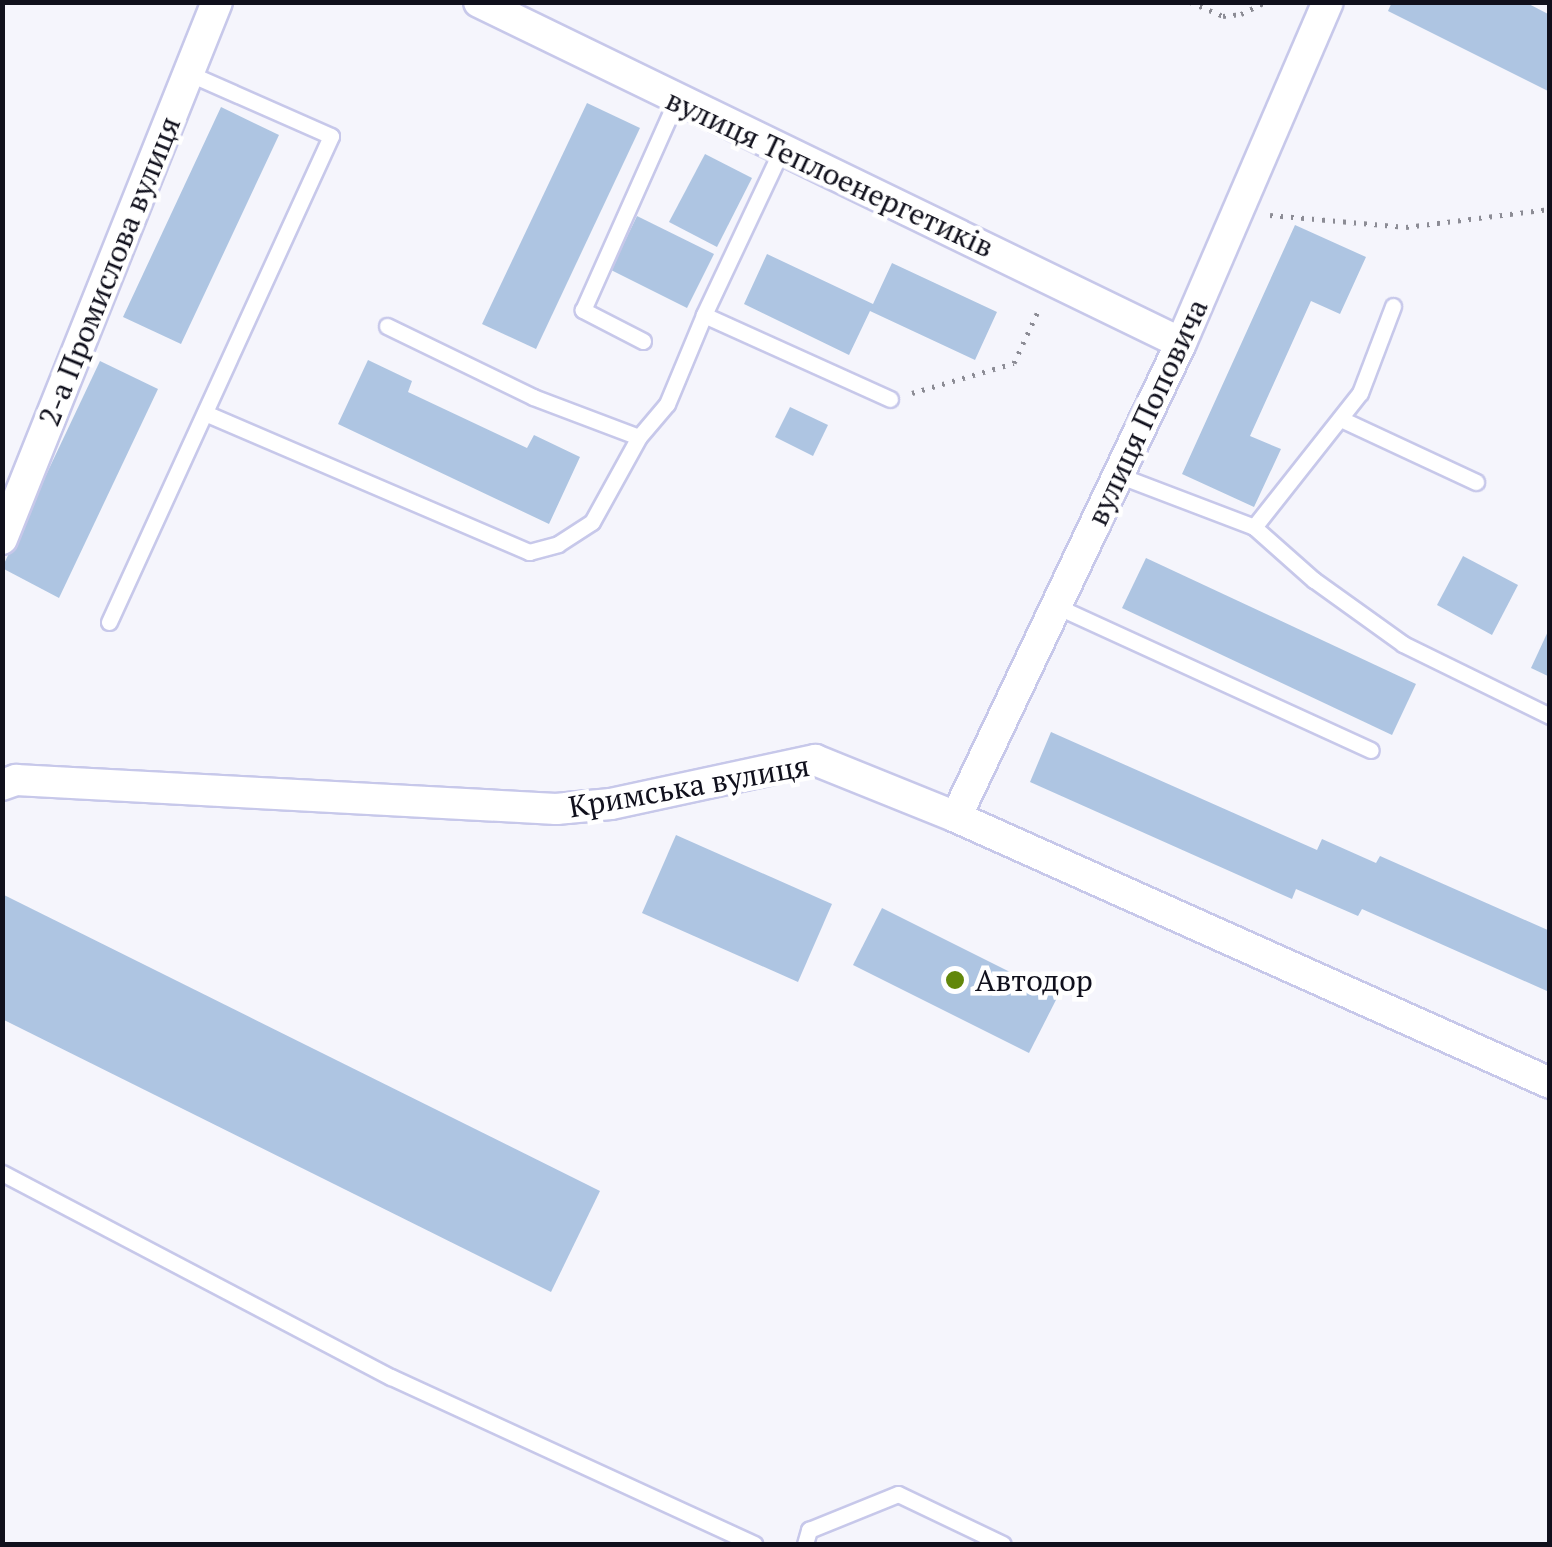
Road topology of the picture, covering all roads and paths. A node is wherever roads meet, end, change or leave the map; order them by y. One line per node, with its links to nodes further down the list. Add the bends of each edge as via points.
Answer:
1 (217, 2): 6 (street, 2-а Промислова вулиця)
2 (479, 2): 7 (street, вулиця Теплоенергетиків)
3 (1190, 2): 4 (path, via 1224,16)
4 (1266, 2)
5 (1328, 2): 16 (street, вулиця Поповича)
6 (188, 72): 18 (lane, via 331,136); 24 (street, 2-а Промислова вулиця)
7 (676, 101): 8 (street, вулиця Теплоенергетиків); 15 (lane, via 583,310)
8 (781, 151): 11 (street, вулиця Теплоенергетиків); 13 (lane)
9 (1550, 208): 10 (path, via 1406,227)
10 (1268, 215)
11 (1053, 279): 16 (street, вулиця Теплоенергетиків); 17 (path, via 1014,364)
12 (1393, 306): 19 (lane, via 1360,393)
13 (704, 315): 17 (lane); 20 (lane, via 666,404)
14 (387, 326): 20 (lane, via 533,398)
15 (643, 341)
16 (1181, 343): 21 (street, вулиця Поповича)
17 (890, 399)
18 (205, 413): 20 (lane, via 528,552 558,544 592,522); 26 (lane)
19 (1340, 419): 22 (lane); 23 (lane)
20 (640, 438)
21 (1118, 475): 23 (lane); 25 (street, вулиця Поповича)
22 (1476, 482)
23 (1254, 527): 27 (lane, via 1402,644)
24 (2, 539)
25 (1056, 606): 28 (lane); 30 (street, вулиця Поповича)
26 (109, 622)
27 (1550, 716)
28 (1371, 750)
29 (2, 785): 30 (street, Кримська вулиця, via 16,780 556,809 611,804 815,760)
30 (956, 817): 31 (street, Кримська вулиця)
31 (1544, 1076)
32 (2, 1173): 33 (lane, via 391,1377)
33 (754, 1544)
34 (806, 1544): 35 (lane, via 808,1530 898,1494)
35 (1004, 1544)

